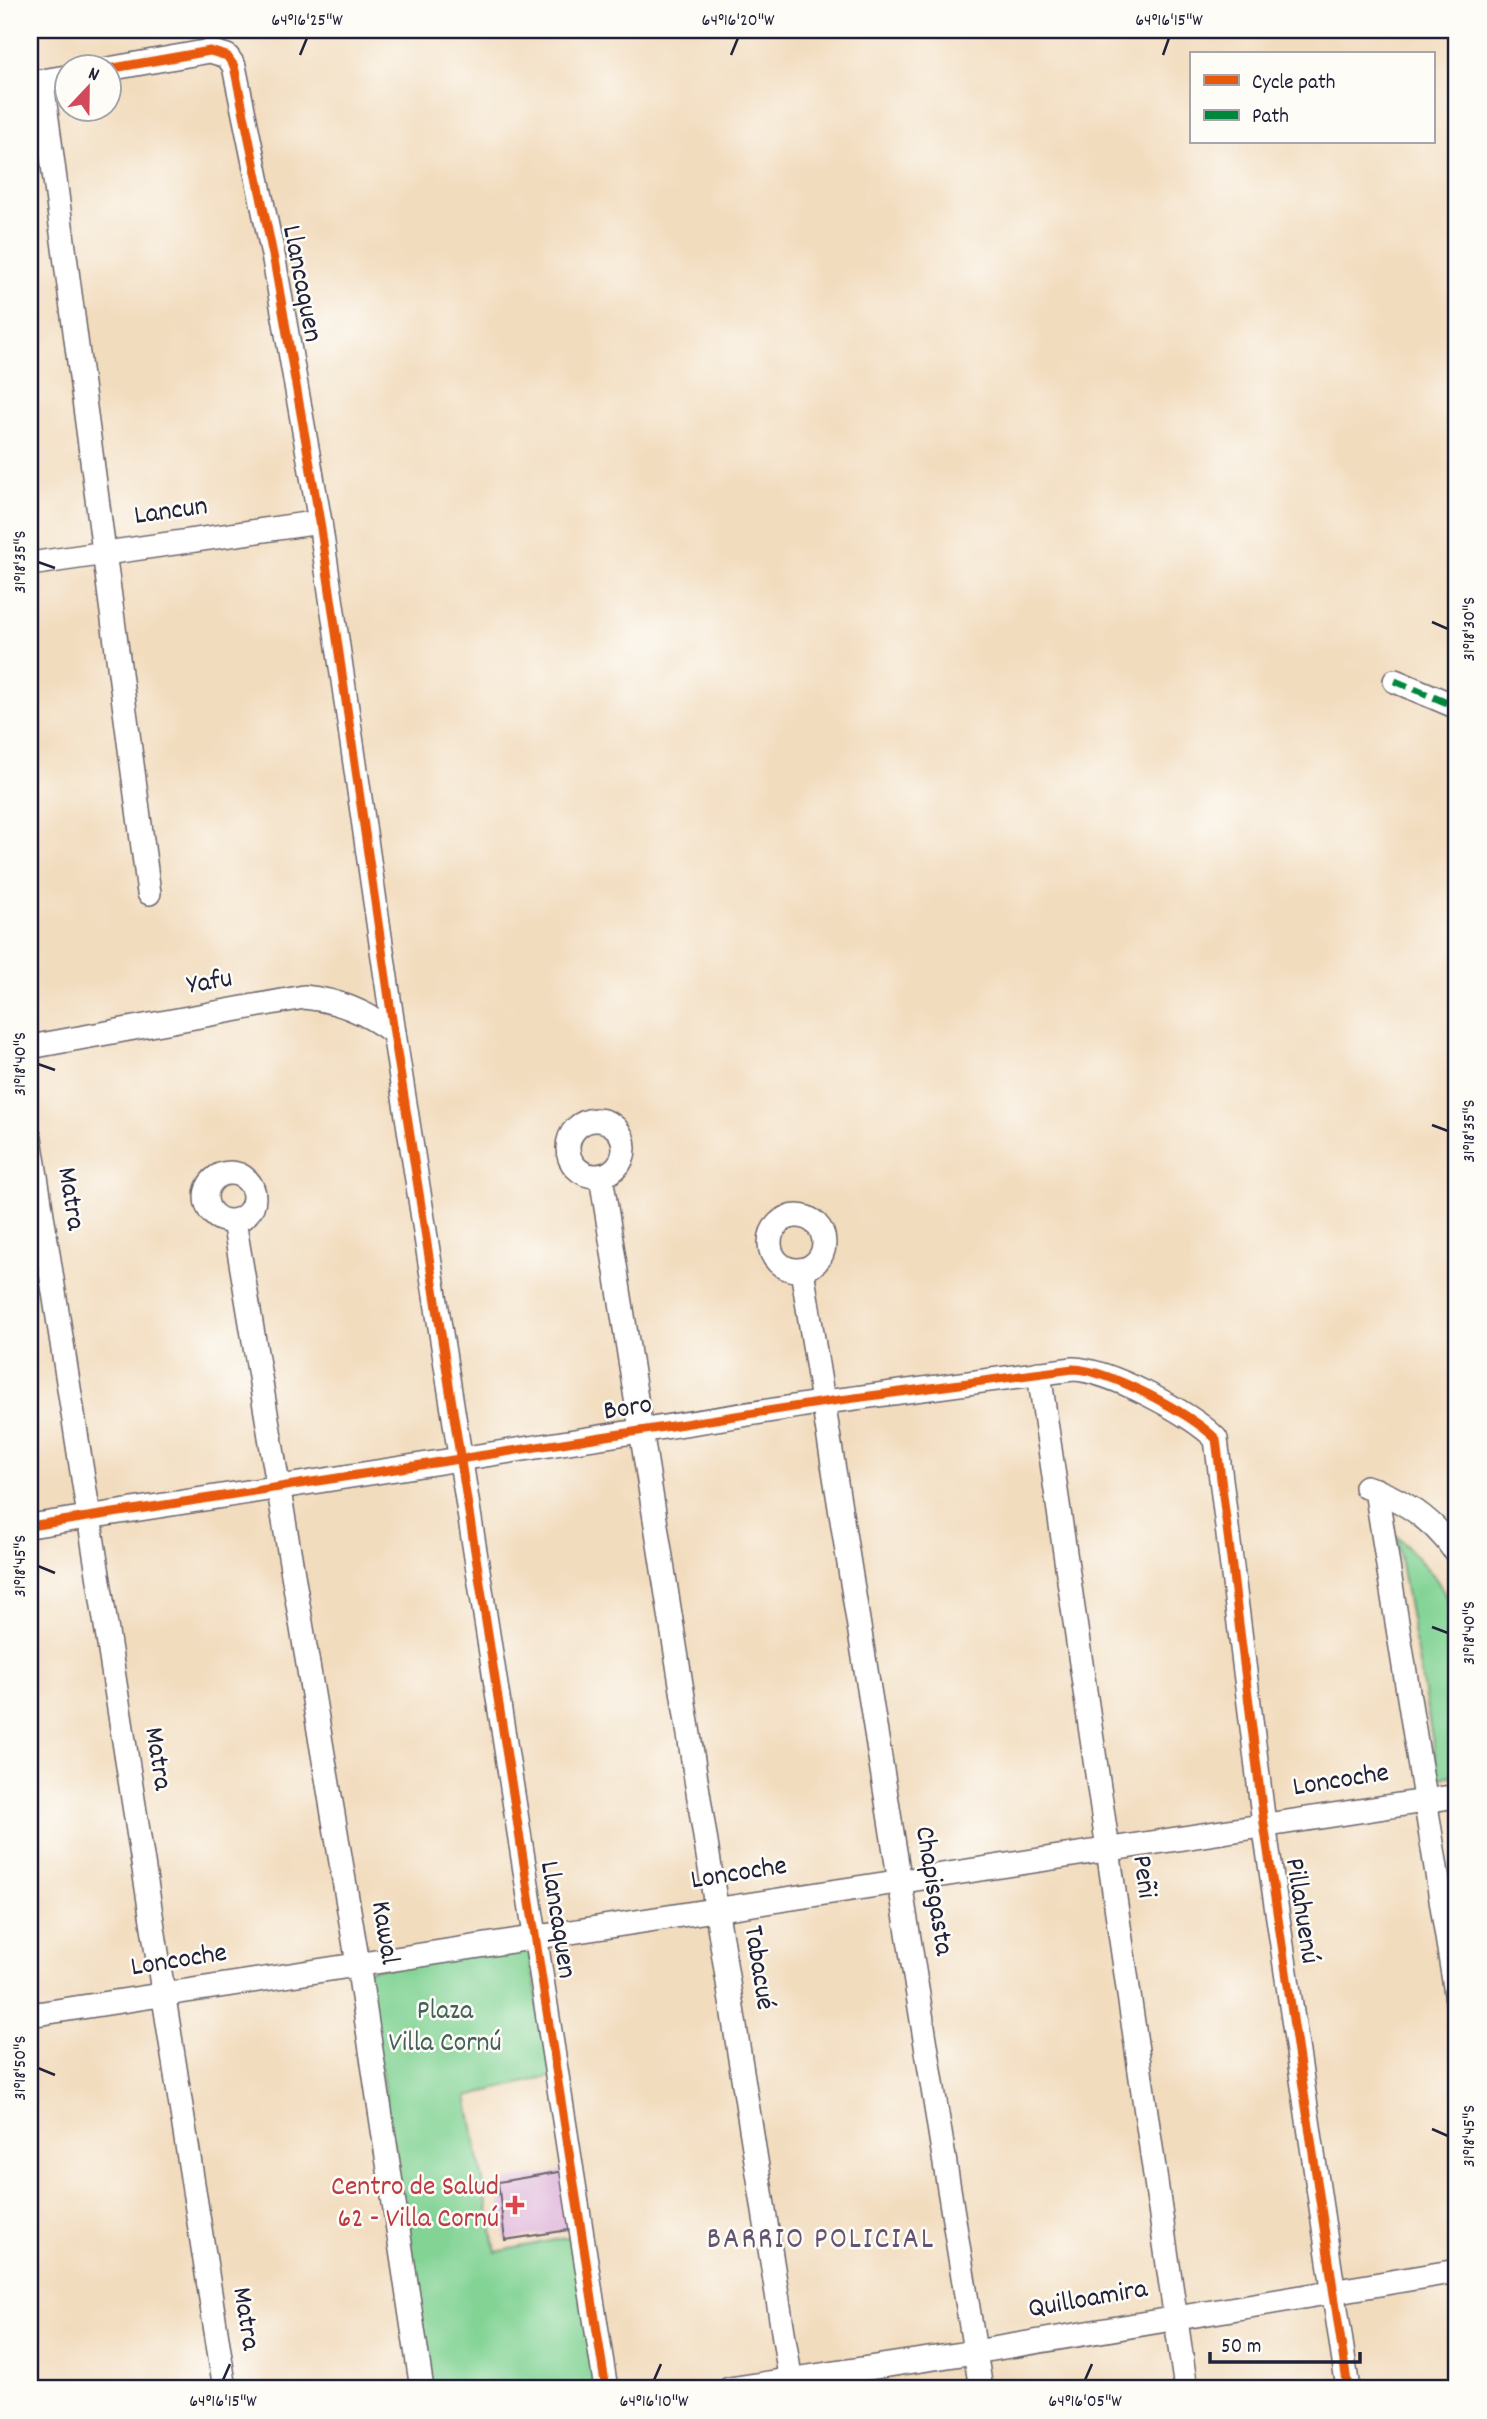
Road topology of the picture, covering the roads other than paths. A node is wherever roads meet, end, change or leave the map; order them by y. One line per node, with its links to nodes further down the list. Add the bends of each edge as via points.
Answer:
1 (122, 67): 3 (street, Llancaquen, via 210,51 227,56 234,66)
2 (36, 82): 4 (street)
3 (320, 522): 4 (street, Lancun); 9 (street, Llancaquen)
4 (104, 552): 5 (street, Lancun); 8 (street)
5 (30, 564)
6 (1395, 681): 7 (street)
7 (1457, 707)
8 (149, 893)
9 (394, 1033): 10 (street, Yafu, via 341,1004 304,997); 19 (street, Llancaquen)
10 (30, 1046)
11 (30, 1138): 21 (street, Matra)
12 (601, 1176): 17 (street, Tabacué)
13 (234, 1221): 20 (street, Kawal)
14 (802, 1270): 16 (street, Chapisgasta)
15 (1038, 1373): 16 (street, Boro); 18 (street, Boro, via 1099,1372 1195,1420); 27 (street, Peñi)
16 (825, 1402): 17 (street, Boro); 28 (street, Chapisgasta)
17 (642, 1431): 19 (street, Boro); 29 (street, Tabacué)
18 (1216, 1439): 26 (street, Pillahuenú)
19 (461, 1458): 20 (street, Boro); 30 (street, Llancaquen)
20 (279, 1487): 21 (street, Boro); 31 (street, Kawal)
21 (88, 1517): 22 (street, Boro); 32 (street, Matra)
22 (30, 1526)
23 (1457, 1554): 25 (street, via 1429,1520 1370,1488)
24 (1457, 1796): 25 (street, Loncoche)
25 (1428, 1799): 26 (street, Loncoche); 33 (street)
26 (1264, 1824): 27 (street, Loncoche); 36 (street, Pillahuenú)
27 (1108, 1849): 28 (street, Loncoche); 37 (street, Peñi)
28 (901, 1880): 29 (street, Loncoche); 38 (street, Chapisgasta)
29 (718, 1909): 30 (street, Loncoche); 39 (street, Tabacué)
30 (535, 1937): 31 (street, Loncoche); 42 (street, Llancaquen)
31 (358, 1964): 32 (street, Loncoche); 41 (street, Kawal)
32 (163, 1994): 34 (street, Loncoche); 40 (street, Matra)
33 (1457, 2000)
34 (30, 2015)
35 (1457, 2271): 36 (street, Quilloamira)
36 (1334, 2290): 37 (street, Quilloamira); 46 (street, Pillahuenú)
37 (1175, 2316): 38 (street, Quilloamira); 45 (street, Peñi)
38 (975, 2352): 39 (street, Quilloamira); 44 (street, Chapisgasta)
39 (791, 2385): 43 (street, Quilloamira)
40 (225, 2389)
41 (422, 2389)
42 (606, 2389)
43 (729, 2389)
44 (981, 2389)
45 (1186, 2389)
46 (1348, 2389)

